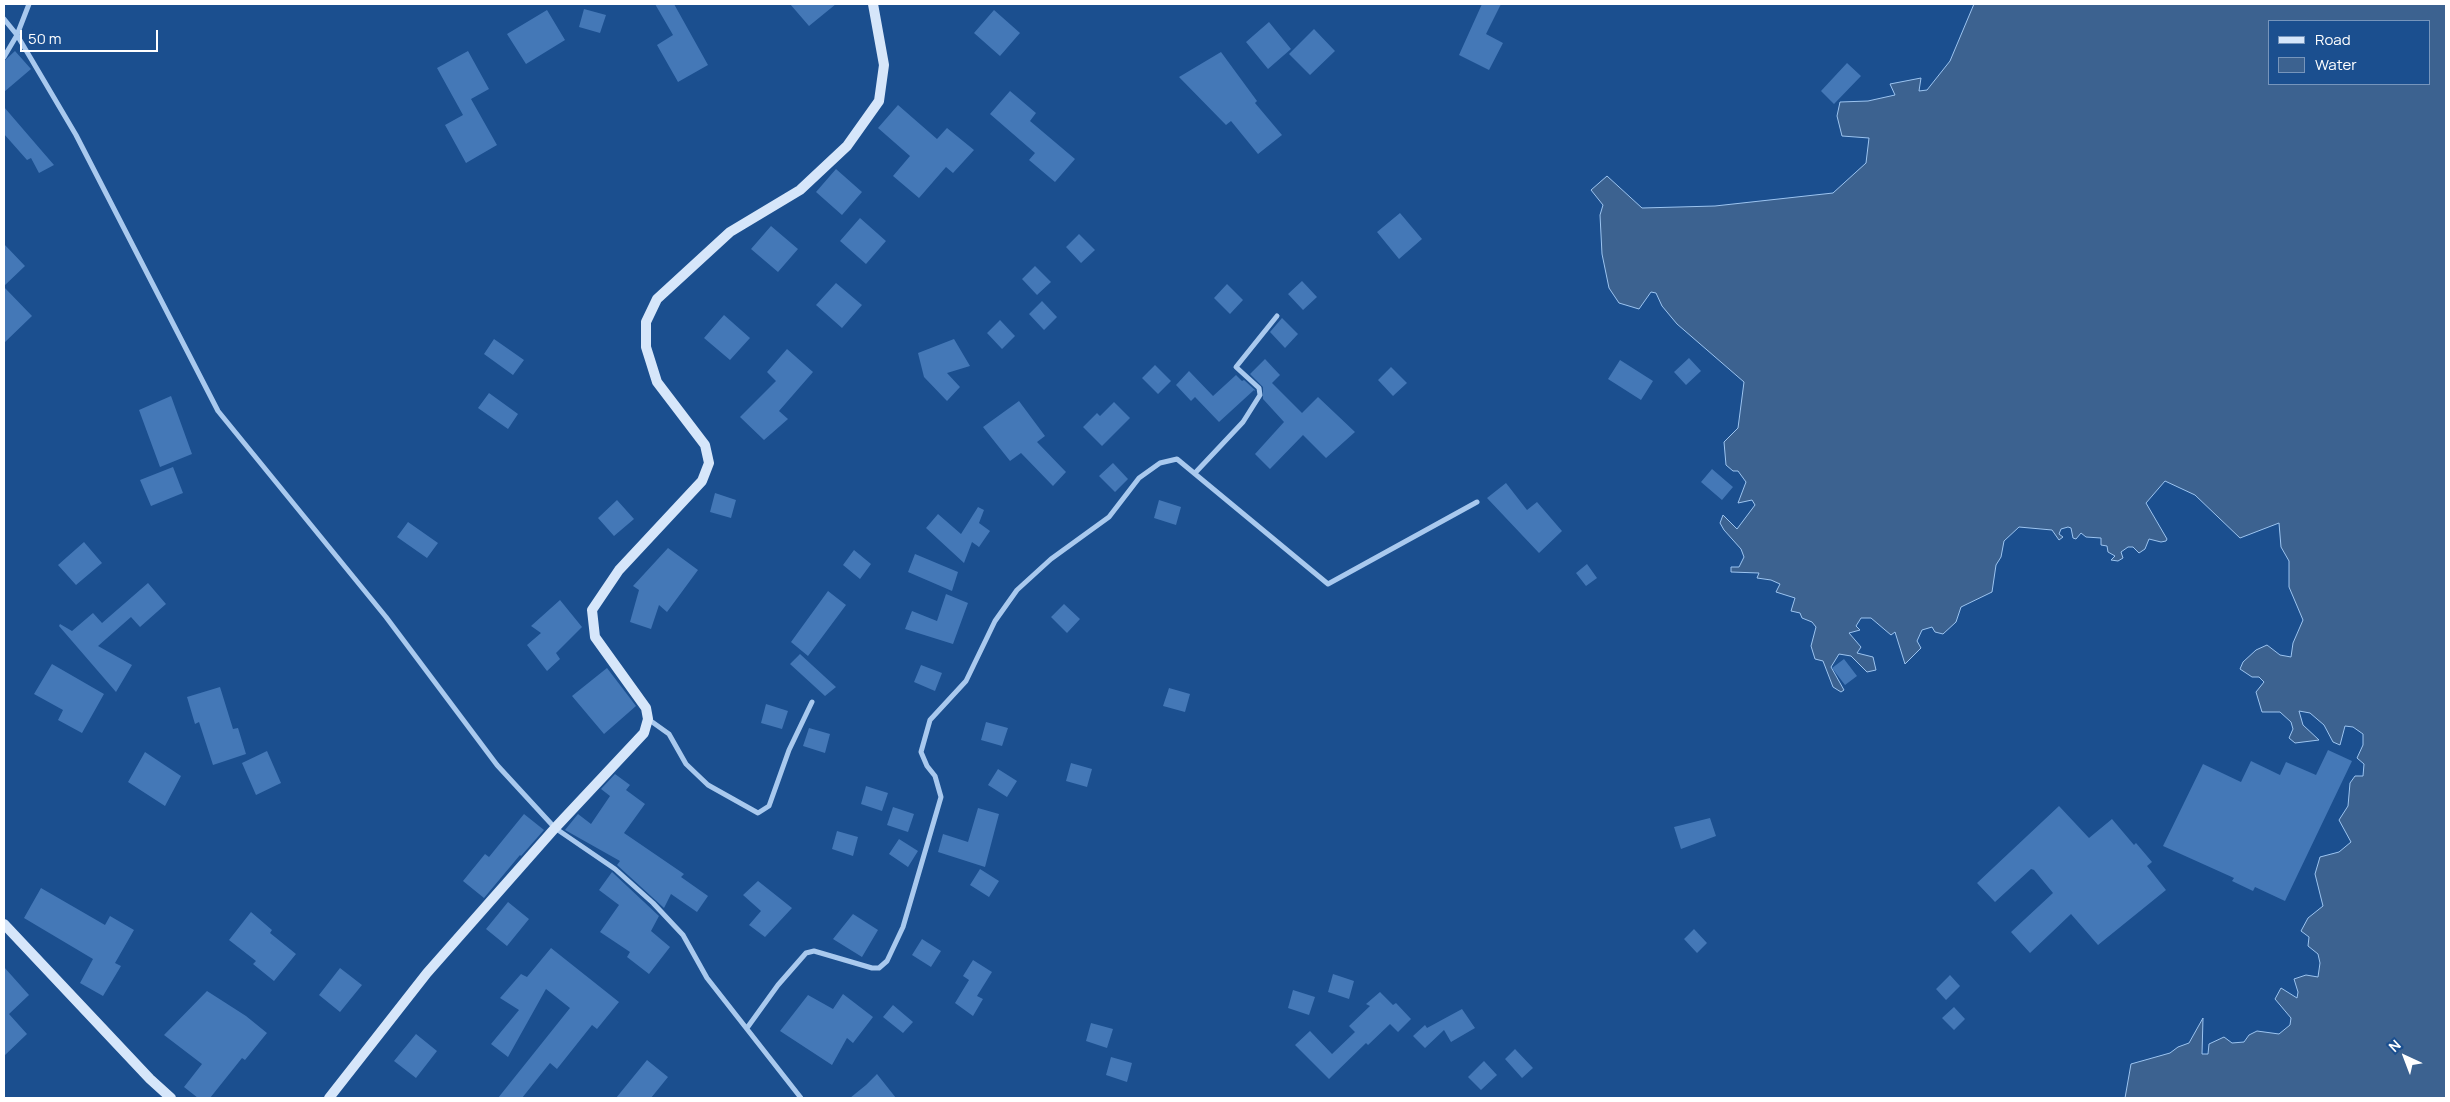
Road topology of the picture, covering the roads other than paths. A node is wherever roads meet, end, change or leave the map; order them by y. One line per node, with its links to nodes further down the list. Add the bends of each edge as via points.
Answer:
1 (29, 4): 4 (street)
2 (873, 4): 10 (street, via 884,65 880,101 847,146 800,190 723,238 657,299 646,322 646,347 657,382 705,445 710,463 702,481 619,570 592,610 595,637 646,708)
3 (4, 19): 4 (street)
4 (17, 35): 5 (street); 11 (street, via 76,135 218,411 386,617 497,765)
5 (4, 57)
6 (1276, 316): 7 (street, via 1236,367 1259,388 1260,395 1243,422)
7 (1195, 472): 8 (street, via 1328,584); 13 (street, via 1177,459 1160,463 1139,478 1109,517 1051,559 1016,590 994,622 966,681 930,720 921,752 935,776 941,797 903,927 887,961 879,968 872,968 814,951 806,953)
8 (1477, 502)
9 (812, 702): 10 (street, via 788,750 769,806 758,814 708,785 686,764 669,734)
10 (648, 719): 11 (street, via 644,732)
11 (555, 828): 13 (street, via 615,869 684,935 707,978); 15 (street, via 427,973)
12 (4, 924): 14 (street)
13 (747, 1028): 16 (street)
14 (171, 1098)
15 (329, 1098)
16 (801, 1098)

